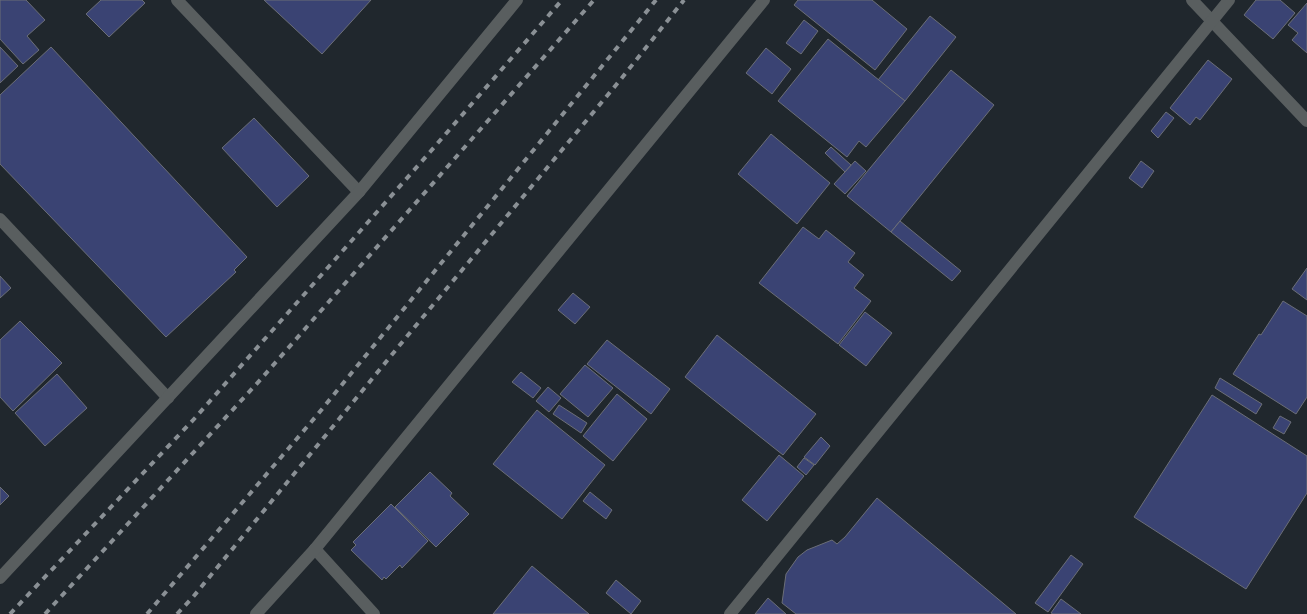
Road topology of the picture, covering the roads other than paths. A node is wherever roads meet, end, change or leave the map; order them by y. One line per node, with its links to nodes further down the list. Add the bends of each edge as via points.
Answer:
1 (177, 0): 8 (street)
2 (517, 0): 8 (street)
3 (764, 0): 11 (street)
4 (1192, 0): 6 (street)
5 (1228, 0): 6 (street)
6 (1212, 21): 7 (street); 15 (street)
7 (1307, 121)
8 (359, 192): 10 (street)
9 (0, 219): 10 (street)
10 (168, 398): 12 (street)
11 (315, 549): 13 (street); 14 (street)
12 (0, 578)
13 (256, 614)
14 (374, 614)
15 (730, 614)

